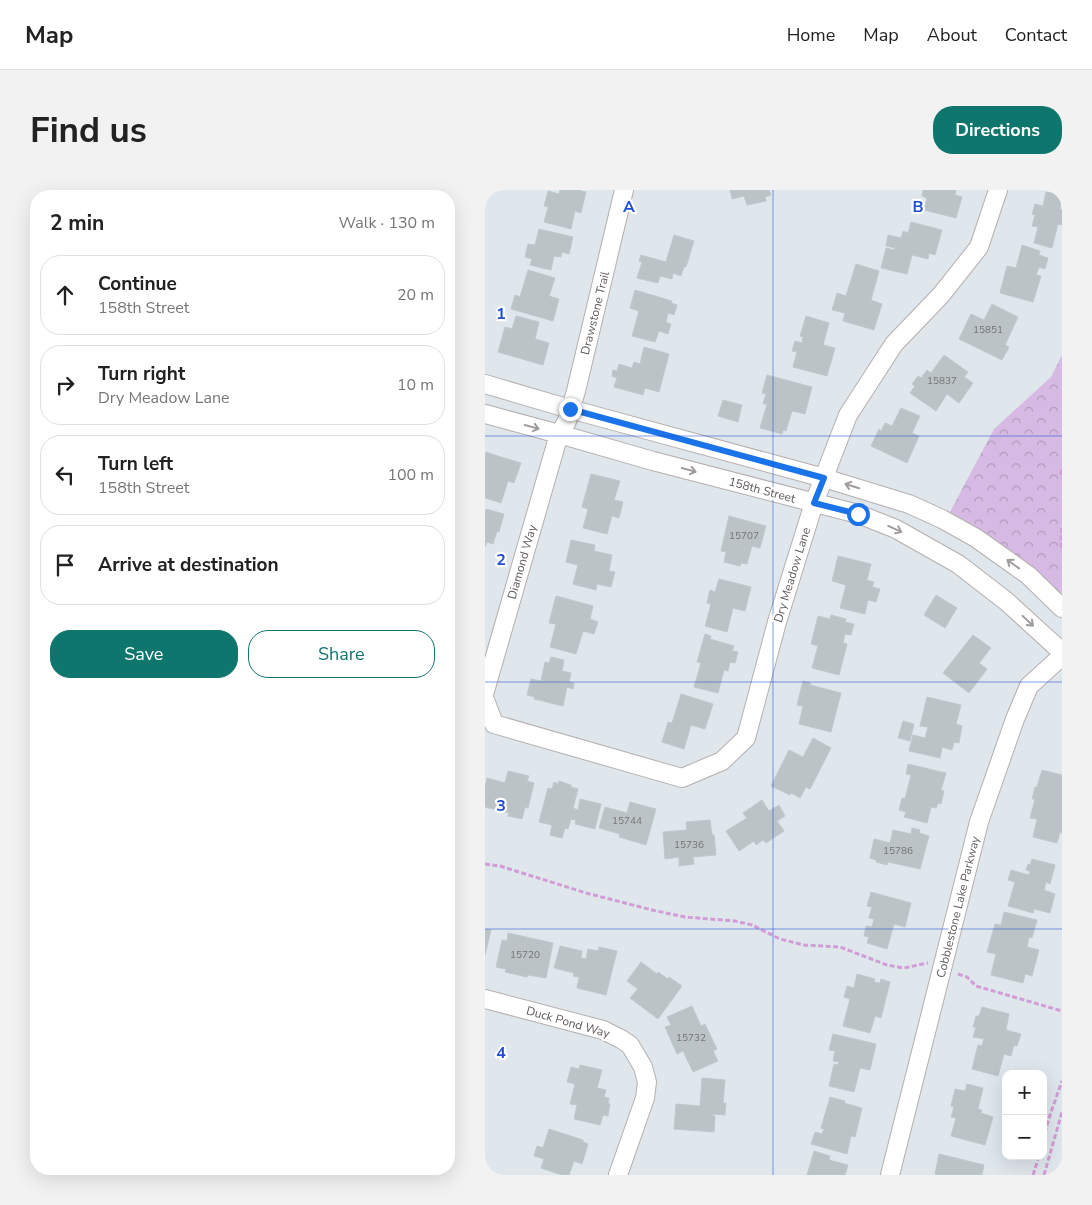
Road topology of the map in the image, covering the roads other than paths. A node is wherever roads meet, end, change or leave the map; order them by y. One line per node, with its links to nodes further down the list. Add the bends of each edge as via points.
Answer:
1 (625, 190): 4 (street, Drawstone Trail)
2 (998, 190): 7 (street, Dry Meadow Lane, via 979,246 941,295 894,344 848,415)
3 (485, 384): 4 (street)
4 (570, 409): 6 (street, Drawstone Trail); 7 (street)
5 (485, 414): 6 (street, 158th Street, one-way to 6)
6 (559, 434): 8 (street, 158th Street, one-way to 8); 11 (street, Diamond Way)
7 (824, 478): 8 (street, Dry Meadow Lane); 9 (street, one-way to 7, via 1028,576 976,538 942,519 909,504)
8 (814, 503): 10 (street, 158th Street, one-way to 10, via 858,514 896,529 958,564 1006,601); 12 (street, Dry Meadow Lane, via 746,738 722,762 682,778 494,724)
9 (1062, 608)
10 (1062, 654): 15 (street, Cobblestone Lake Parkway, via 1029,686 979,822)
11 (485, 691)
12 (485, 700)
13 (485, 999): 14 (street, Duck Pond Way, via 603,1030 630,1045 643,1067 647,1082 645,1098)
14 (619, 1175)
15 (890, 1175)

